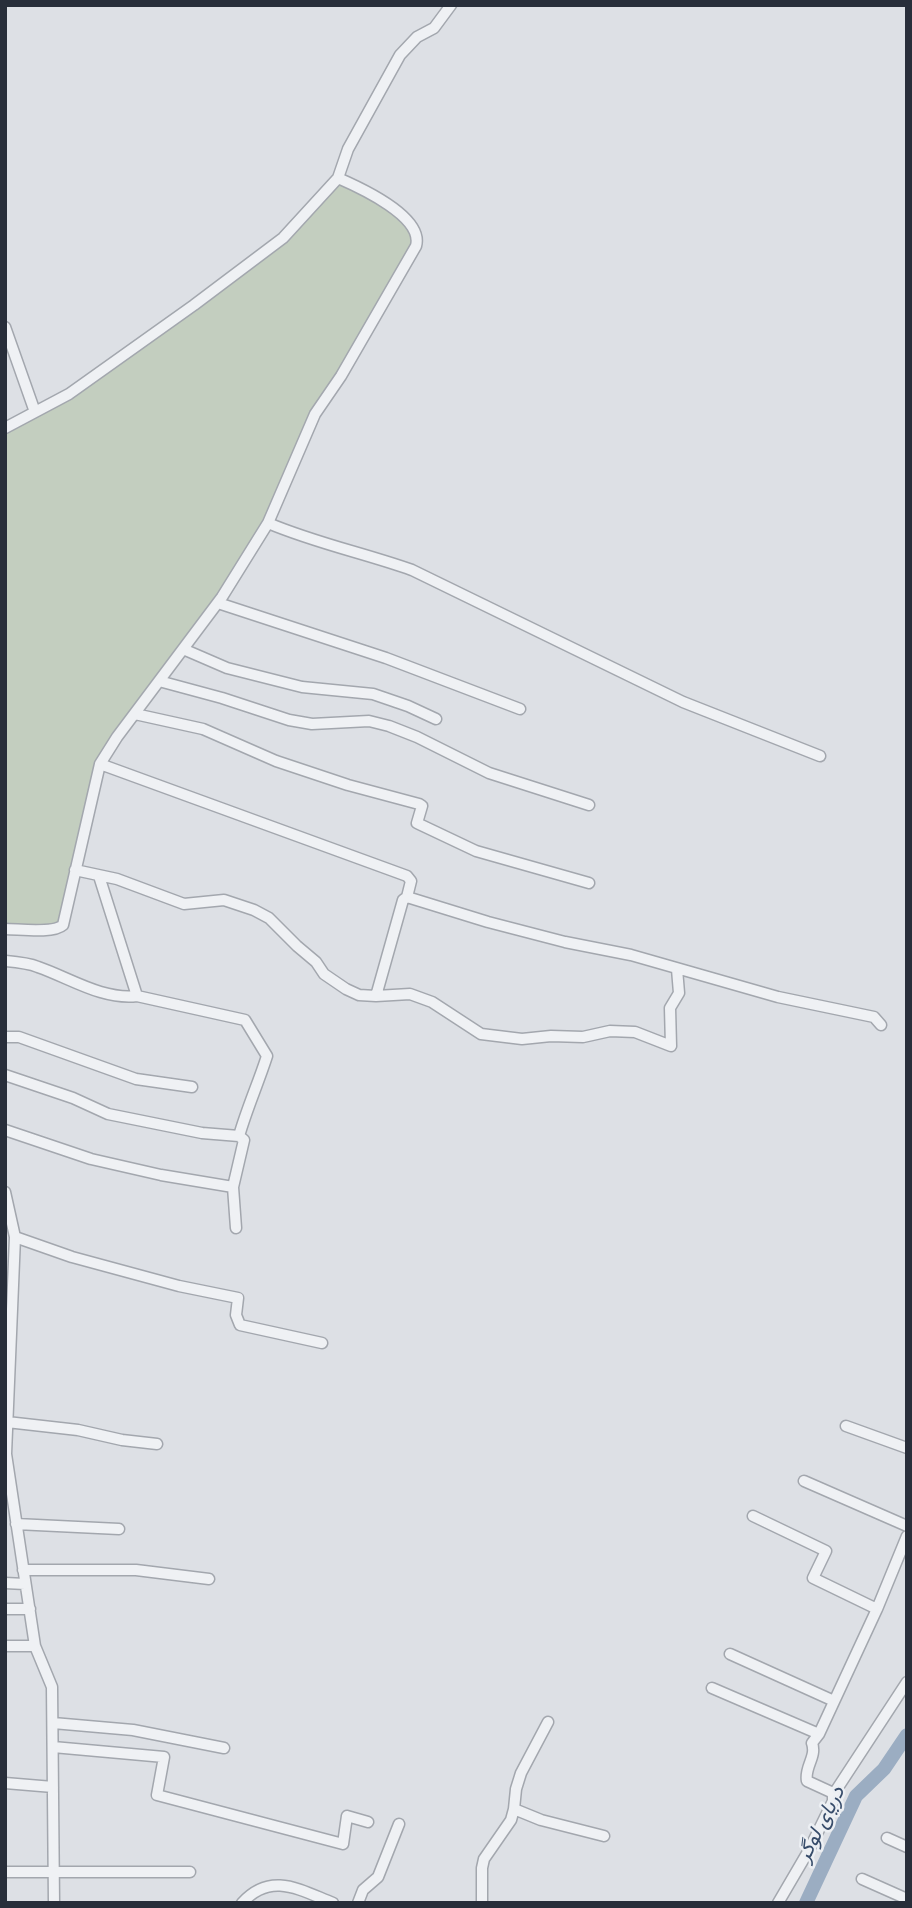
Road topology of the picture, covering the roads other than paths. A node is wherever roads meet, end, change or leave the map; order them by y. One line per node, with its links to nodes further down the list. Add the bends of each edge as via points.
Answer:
1 (452, 5): 2 (street, via 434,28 417,37 400,55 348,149)
2 (338, 178): 4 (street, via 283,238 99,373); 6 (street, via 398,211 418,238 392,291 315,414)
3 (5, 327): 4 (street)
4 (35, 412): 5 (street)
5 (5, 428)
6 (268, 523): 7 (street); 13 (street, via 412,570 683,702)
7 (218, 603): 8 (street); 10 (street, via 386,658)
8 (183, 649): 9 (street); 12 (street, via 227,668 302,687 373,694)
9 (159, 681): 11 (street); 15 (street, via 289,720 312,724 369,721 389,726 489,773)
10 (520, 709)
11 (135, 713): 14 (street); 18 (street, via 203,729 288,765 419,804 419,824 475,851)
12 (436, 719)
13 (820, 756)
14 (100, 764): 16 (street); 19 (street, via 398,872 411,881)
15 (589, 805)
16 (75, 870): 17 (street); 20 (street, via 59,929)
17 (99, 876): 23 (street); 24 (street, via 184,904 224,900 254,910 269,918 324,974 359,995)
18 (589, 883)
19 (407, 897): 22 (street); 24 (street)
20 (5, 929)
21 (5, 961): 23 (street, via 40,967 117,996)
22 (677, 970): 24 (street, via 680,993 670,1008 671,1046 635,1032 491,1037 410,994); 25 (street, via 874,1017)
23 (137, 996): 30 (street, via 248,1023 267,1056)
24 (376, 996)
25 (881, 1025)
26 (5, 1037): 28 (street, via 19,1037 143,1081)
27 (5, 1075): 30 (street, via 108,1114)
28 (192, 1087)
29 (5, 1130): 31 (street, via 91,1159)
30 (239, 1136): 31 (street, via 244,1140)
31 (233, 1187): 33 (street)
32 (5, 1192): 34 (street)
33 (236, 1228)
34 (15, 1237): 35 (street); 36 (street, via 179,1286 238,1297 240,1325)
35 (8, 1281): 37 (street)
36 (322, 1343)
37 (7, 1422): 39 (street); 40 (street)
38 (846, 1426): 41 (street)
39 (6, 1438): 44 (street)
40 (157, 1444)
41 (907, 1447)
42 (804, 1480): 45 (street)
43 (753, 1516): 57 (street, via 826,1551 813,1578)
44 (16, 1524): 46 (street); 49 (street)
45 (907, 1526)
46 (119, 1529)
47 (907, 1536): 50 (street)
48 (5, 1544): 49 (street)
49 (19, 1544): 51 (street)
50 (901, 1565): 57 (street)
51 (23, 1570): 52 (street, via 136,1570); 54 (street)
52 (209, 1579)
53 (5, 1583): 54 (street)
54 (25, 1584): 56 (street)
55 (5, 1609): 56 (street)
56 (30, 1609): 59 (street)
57 (877, 1609): 63 (street)
58 (5, 1646): 59 (street)
59 (35, 1646): 65 (street, via 52,1687)
60 (730, 1654): 63 (street)
61 (907, 1682): 71 (street)
62 (712, 1688): 66 (street)
63 (834, 1701): 66 (street)
64 (548, 1721): 72 (street, via 521,1773)
65 (53, 1723): 67 (street); 68 (street, via 133,1730)
66 (819, 1734): 71 (street, via 812,1743 814,1756 807,1781)
67 (53, 1747): 70 (street); 73 (street, via 164,1757 157,1795 343,1844 347,1816)
68 (224, 1748)
69 (5, 1783): 70 (street)
70 (52, 1787): 79 (street)
71 (833, 1795): 88 (street, via 809,1850)
72 (514, 1809): 75 (street); 87 (street, via 505,1831 484,1858)
73 (368, 1822)
74 (399, 1824): 86 (street, via 379,1877 363,1890)
75 (604, 1836)
76 (887, 1838): 77 (street)
77 (907, 1847)
78 (5, 1872): 79 (street)
79 (53, 1872): 80 (street); 83 (street)
80 (190, 1872)
81 (862, 1879): 82 (street)
82 (907, 1899)
83 (54, 1903)
84 (242, 1903): 85 (street, via 256,1889 280,1886)
85 (333, 1903)
86 (358, 1903)
87 (482, 1903)
88 (778, 1903)

